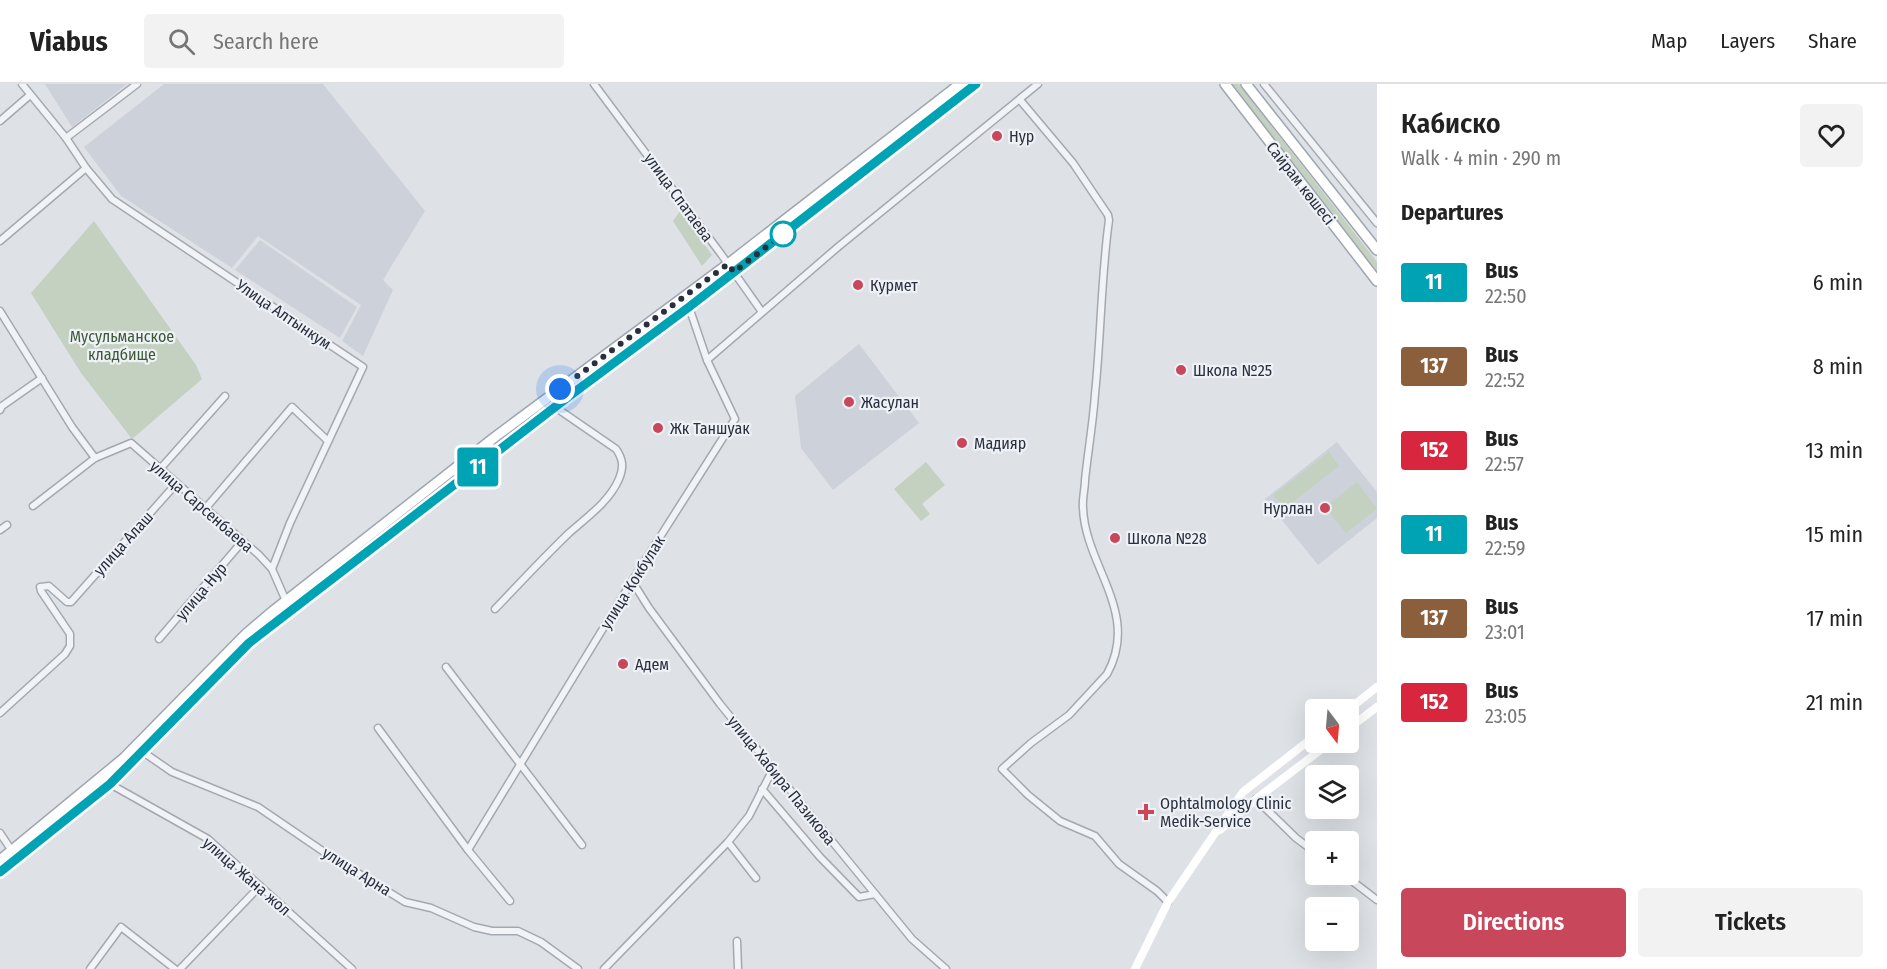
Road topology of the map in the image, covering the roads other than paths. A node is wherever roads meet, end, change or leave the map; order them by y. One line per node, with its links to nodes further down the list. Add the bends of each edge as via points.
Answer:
1 (22, 84): 10 (street, Улица Алтынкум)
2 (137, 84): 13 (street)
3 (594, 84): 18 (street, улица Спатаева)
4 (960, 84): 18 (main road)
5 (976, 84): 18 (main road)
6 (1038, 84): 11 (street)
7 (1225, 84): 19 (main road, Сайрам көшесі)
8 (1246, 84): 17 (main road, Сайрам көшесі)
9 (1264, 84): 15 (street)
10 (30, 95): 12 (street); 13 (street, Улица Алтынкум)
11 (1020, 100): 22 (street); 73 (street, via 1072,163 1109,220 1083,507 1087,538 1119,625 1107,674 1069,715 1002,769 1060,821 1095,836 1119,864)
12 (0, 121)
13 (66, 138): 14 (street, Улица Алтынкум)
14 (86, 168): 16 (street); 28 (street, Улица Алтынкум, via 112,199 363,367)
15 (1377, 223)
16 (0, 241)
17 (1377, 250)
18 (731, 268): 20 (main road); 22 (street, улица Спатаева); 39 (main road, via 495,437)
19 (1377, 281)
20 (689, 307): 23 (street, улица Кокбулак); 26 (main road)
21 (0, 311): 24 (street)
22 (762, 312): 23 (street)
23 (707, 360): 38 (street, улица Кокбулак, via 735,419)
24 (42, 378): 27 (street); 29 (street)
25 (225, 396): 30 (street)
26 (555, 407): 40 (street, via 616,448 623,466 618,480 596,510); 50 (main road, via 249,643)
27 (0, 410)
28 (328, 441): 33 (street, via 292,407); 37 (street, Улица Алтынкум)
29 (95, 458): 30 (street, улица Сарсенбаева, via 131,443); 32 (street)
30 (160, 469): 31 (street, улица Сарсенбаева)
31 (176, 484): 33 (street, улица Сарсенбаева); 46 (street, улица Алаш, via 71,602 49,586 39,587 70,634 70,646)
32 (33, 506)
33 (205, 509): 36 (street, улица Сарсенбаева)
34 (7, 525): 35 (street)
35 (0, 530)
36 (242, 542): 37 (street, улица Сарсенбаева); 41 (street, улица Нур)
37 (273, 569): 39 (street)
38 (632, 581): 52 (street, улица Кокбулак); 53 (street, улица Хабира Пазикова)
39 (286, 601): 54 (main road, via 246,634)
40 (495, 609)
41 (159, 639)
42 (446, 667): 52 (street)
43 (1377, 687): 44 (street)
44 (1359, 701)
45 (1377, 707): 47 (street)
46 (0, 714)
47 (1359, 721)
48 (378, 728): 63 (street)
49 (1305, 743): 59 (street, via 1247,787)
50 (143, 752): 55 (main road); 78 (street, улица Арна, via 172,772 258,807 405,902 431,908 474,927 518,931 541,942)
51 (1317, 753): 57 (street)
52 (522, 764): 61 (street); 63 (street, улица Кокбулак)
53 (773, 769): 56 (street); 70 (street, улица Хабира Пазикова)
54 (102, 777): 55 (street, улица Жана жол); 64 (main road)
55 (110, 784): 66 (main road); 69 (street, улица Жана жол, via 208,839)
56 (762, 789): 60 (street, via 749,816); 70 (street, via 859,897)
57 (1256, 799): 59 (street); 62 (street)
58 (0, 833): 64 (street)
59 (1208, 840): 73 (street)
60 (728, 842): 67 (street); 79 (street)
61 (582, 845)
62 (1305, 845)
63 (468, 850): 72 (street)
64 (12, 851): 65 (main road)
65 (0, 860)
66 (0, 872)
67 (756, 878)
68 (1357, 885): 71 (street)
69 (260, 886): 76 (street); 77 (street, улица Жана жол)
70 (875, 894): 81 (street, улица Хабира Пазикова, via 912,939)
71 (1377, 900)
72 (510, 901)
73 (1168, 902): 82 (street)
74 (737, 941): 80 (street)
75 (90, 969): 76 (street, via 121,927)
76 (177, 969)
77 (352, 969)
78 (578, 969)
79 (604, 969)
80 (738, 969)
81 (946, 969)
82 (1135, 969)

